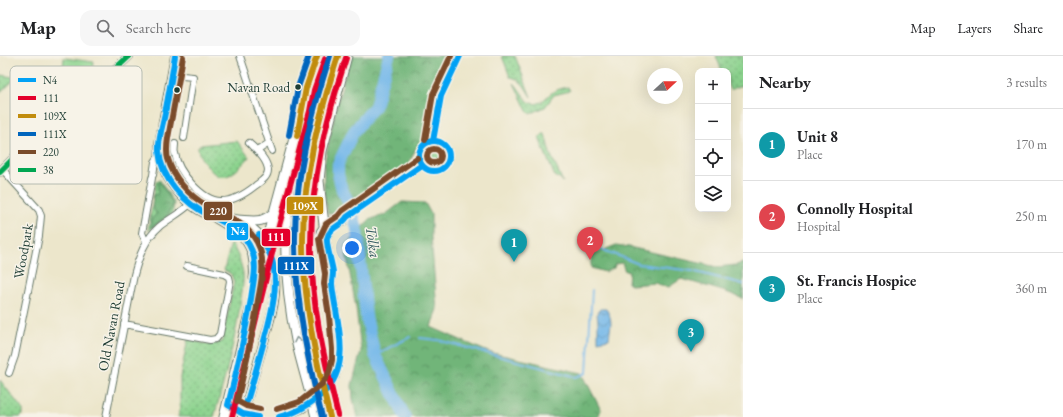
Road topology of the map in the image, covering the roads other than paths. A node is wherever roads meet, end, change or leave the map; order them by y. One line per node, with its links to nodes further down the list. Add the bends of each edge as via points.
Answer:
1 (129, 56): 8 (main road)
2 (169, 56): 9 (main road, via 168,64)
3 (175, 56): 9 (main road)
4 (240, 56): 13 (street)
5 (317, 56): 10 (highway, via 306,88)
6 (338, 56): 42 (highway, via 320,114 308,166 303,222 308,310)
7 (347, 56): 26 (highway, via 322,151 319,181)
8 (118, 66)
9 (172, 75): 11 (street, via 193,76); 17 (main road)
10 (302, 110): 23 (highway); 41 (highway, one-way to 10, via 296,341 287,257 289,189)
11 (184, 138)
12 (249, 143): 15 (street)
13 (269, 143): 15 (street); 16 (street)
14 (175, 144): 15 (street, via 174,154 187,178 204,195 221,201 240,196 266,176 267,166)
15 (257, 151)
16 (272, 152)
17 (159, 156): 22 (main road, via 173,186); 28 (street, via 155,162 142,233)
18 (10, 162): 19 (main road)
19 (1, 170): 20 (street, Woodpark)
20 (10, 179)
21 (14, 184): 34 (street, Woodpark, via 42,216 15,356)
22 (190, 204): 24 (main road); 28 (street, Old Navan Road, via 161,226)
23 (275, 211): 25 (highway, via 264,220); 29 (highway)
24 (216, 218): 25 (main road); 32 (highway, via 239,232 248,241 252,250 254,275)
25 (238, 220): 29 (main road, via 252,228)
26 (324, 225): 27 (street); 27 (street, via 327,221 347,217 344,222 332,229); 31 (street, via 318,238 326,276)
27 (327, 239): 31 (street, via 333,274)
28 (146, 242): 33 (street, Old Navan Road, via 138,260)
29 (266, 243): 32 (highway); 36 (main road, via 273,266 275,295)
30 (187, 266): 33 (street, via 224,274 230,281 220,334 216,339)
31 (332, 283): 40 (street, bridge, via 340,349 336,376 328,389 303,409)
32 (247, 323): 35 (highway)
33 (124, 324): 37 (street, Old Navan Road)
34 (9, 374)
35 (228, 405): 36 (street); 38 (highway)
36 (242, 415): 39 (street)
37 (106, 417)
38 (224, 417)
39 (258, 417)
40 (280, 417)
41 (316, 417)
42 (330, 417)

